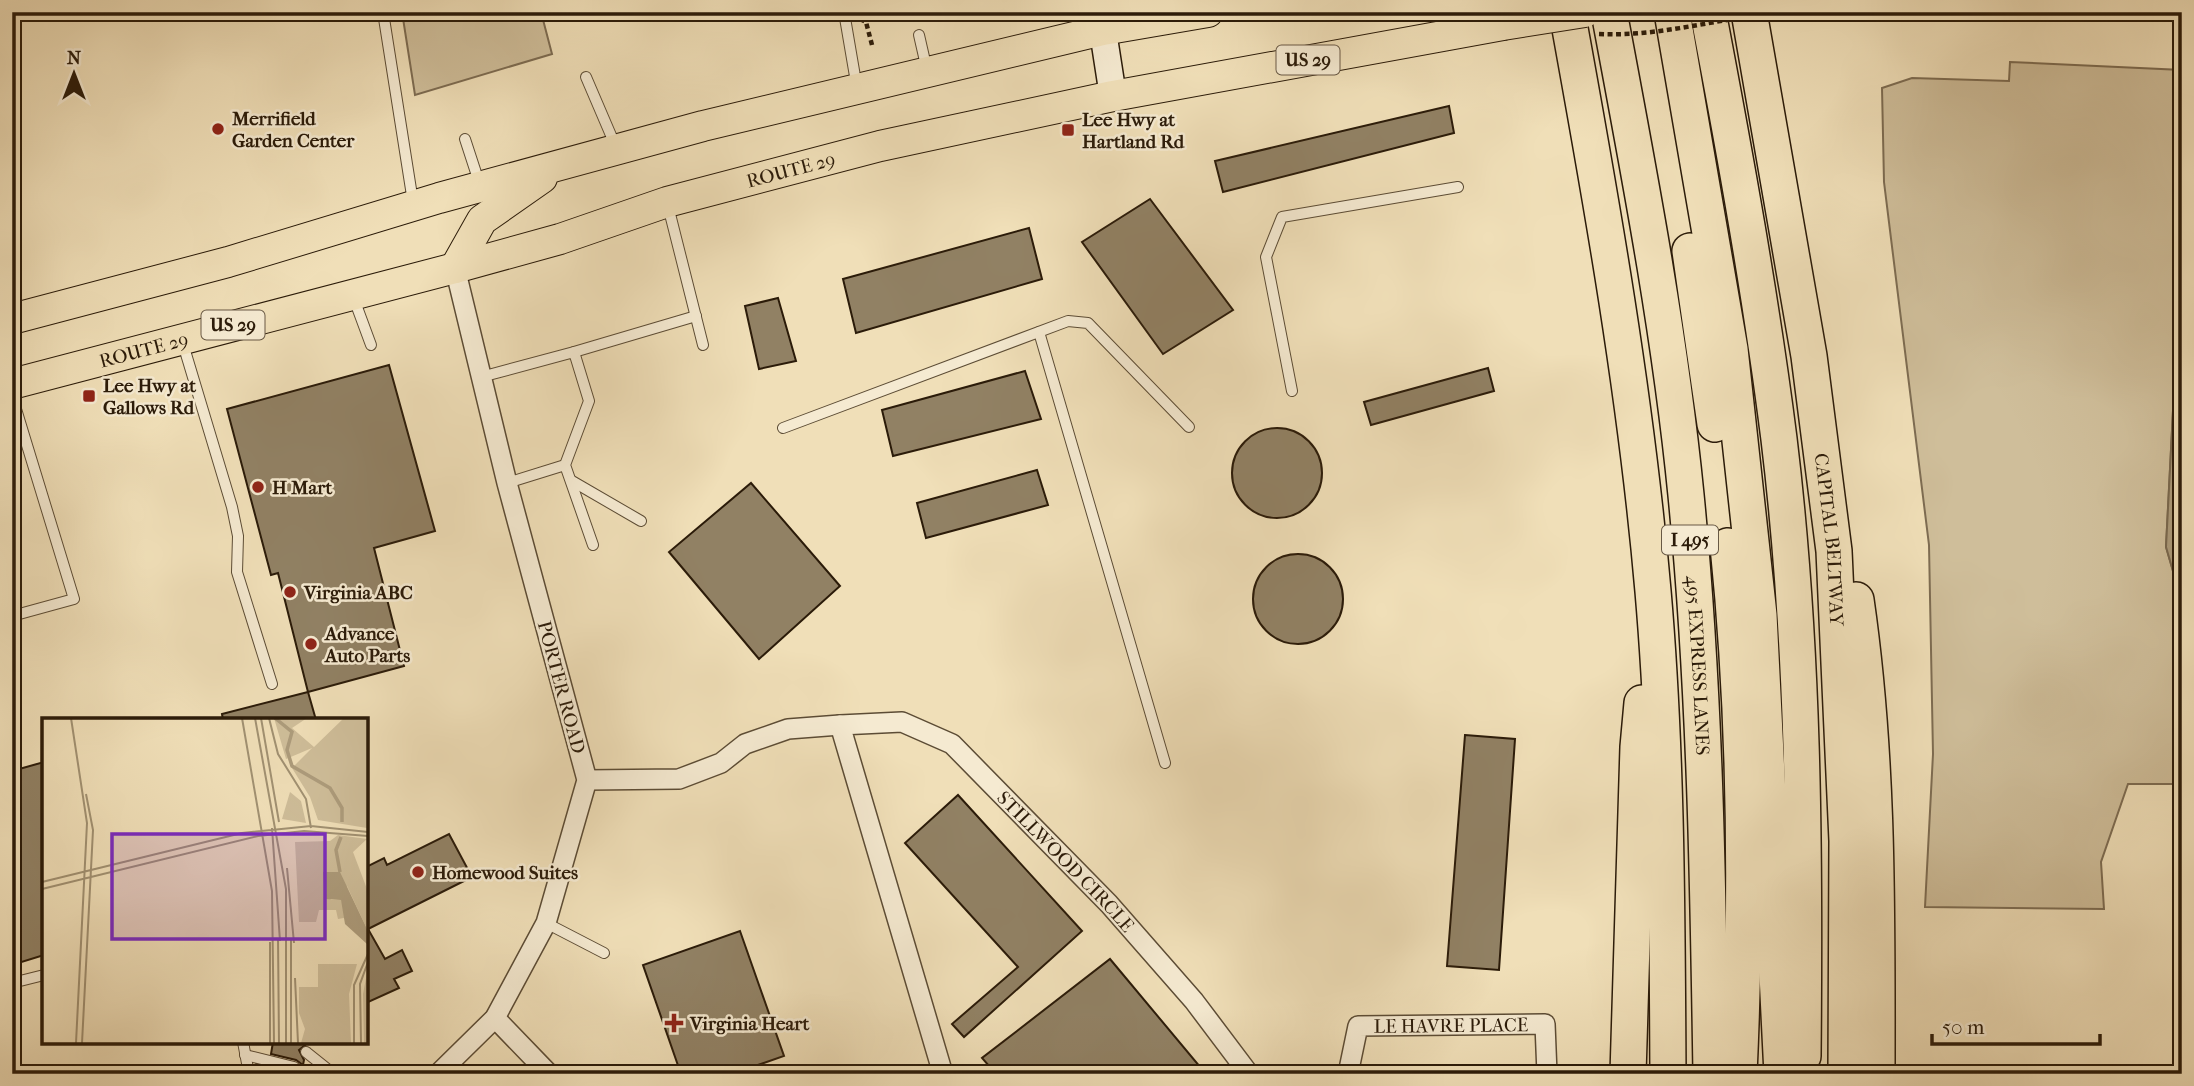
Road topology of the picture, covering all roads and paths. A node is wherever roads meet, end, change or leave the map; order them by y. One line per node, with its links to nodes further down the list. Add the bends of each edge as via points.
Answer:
1 (383, 12): 22 (lane)
2 (844, 12): 14 (lane)
3 (1208, 12): 8 (main road)
4 (1708, 12): 72 (highway, via 1779,439 1791,565 1805,837)
5 (1749, 12): 32 (highway, CAPITAL BELTWAY)
6 (1785, 12): 9 (path, bridge, via 1743,15 1714,25)
7 (1587, 18): 9 (path, bridge, via 1619,36); 15 (main road, ROUTE 29 / US 29, bridge, via 1503,25); 44 (highway, I 495); 69 (highway, 495 EXPRESS LANES / I 495, via 1637,162 1686,492 1706,770)
8 (1101, 21): 11 (main road); 15 (street)
9 (1662, 21): 13 (highway)
10 (919, 35): 11 (lane)
11 (927, 71): 14 (main road)
12 (586, 77): 17 (lane)
13 (1673, 85): 70 (highway, via 1714,415 1741,715 1745,878); 71 (highway, via 1730,349 1759,615)
14 (857, 88): 17 (main road)
15 (1113, 96): 21 (main road, ROUTE 29 / US 29, via 880,146)
16 (465, 138): 20 (lane)
17 (617, 149): 18 (main road)
18 (559, 166): 20 (main road); 23 (main road, via 482,220)
19 (1458, 187): 35 (lane, via 1282,217 1266,257)
20 (481, 188): 22 (main road)
21 (667, 202): 23 (main road, ROUTE 29 / US 29, via 561,239); 25 (lane)
22 (414, 206): 26 (main road, via 228,262)
23 (455, 268): 24 (main road, ROUTE 29 / US 29); 33 (street, PORTER ROAD)
24 (352, 294): 28 (main road, ROUTE 29 / US 29); 29 (lane)
25 (696, 316): 30 (lane); 31 (lane)
26 (12, 319)
27 (1039, 332): 37 (lane, via 1068,321 1088,323); 38 (lane); 48 (lane)
28 (181, 338): 34 (main road, ROUTE 29 / US 29); 46 (lane, via 232,507 238,536 237,572)
29 (371, 345)
30 (703, 345)
31 (573, 352): 33 (lane); 39 (lane, via 589,401)
32 (1809, 356): 73 (highway, CAPITAL BELTWAY, via 1834,551 1842,700); 74 (highway, via 1842,503 1865,660 1878,840)
33 (481, 377): 41 (street, PORTER ROAD)
34 (12, 384)
35 (1292, 391)
36 (12, 396): 45 (lane, via 74,599)
37 (1189, 427)
38 (783, 428)
39 (565, 466): 40 (lane); 41 (lane)
40 (572, 481): 42 (lane); 43 (lane)
41 (507, 482): 49 (street, PORTER ROAD)
42 (641, 521)
43 (593, 545)
44 (1653, 592): 67 (highway, via 1638,747); 68 (highway, I 495, via 1666,803)
45 (12, 617)
46 (272, 684)
47 (840, 725): 49 (street, STILLWOOD CIRCLE, via 788,729 744,744 721,763 679,779); 63 (street); 64 (street, STILLWOOD CIRCLE, via 902,722 952,744 1109,904 1194,1001)
48 (1166, 763)
49 (587, 780): 50 (street, PORTER ROAD)
50 (546, 923): 51 (lane); 54 (street, PORTER ROAD)
51 (604, 953)
52 (42, 976): 53 (lane)
53 (12, 983)
54 (495, 1018): 61 (street, PORTER ROAD); 62 (street)
55 (243, 1044): 57 (lane)
56 (306, 1052): 58 (lane)
57 (245, 1055): 59 (lane); 60 (lane, via 294,1067)
58 (326, 1068)
59 (249, 1074)
60 (300, 1074)
61 (438, 1074)
62 (549, 1074)
63 (943, 1074)
64 (1249, 1074)
65 (1348, 1074): 66 (street, LE HAVRE PLACE, via 1358,1026 1545,1024)
66 (1547, 1074)
67 (1628, 1074)
68 (1668, 1074)
69 (1711, 1074)
70 (1739, 1074)
71 (1782, 1074)
72 (1802, 1074)
73 (1846, 1074)
74 (1877, 1074)

